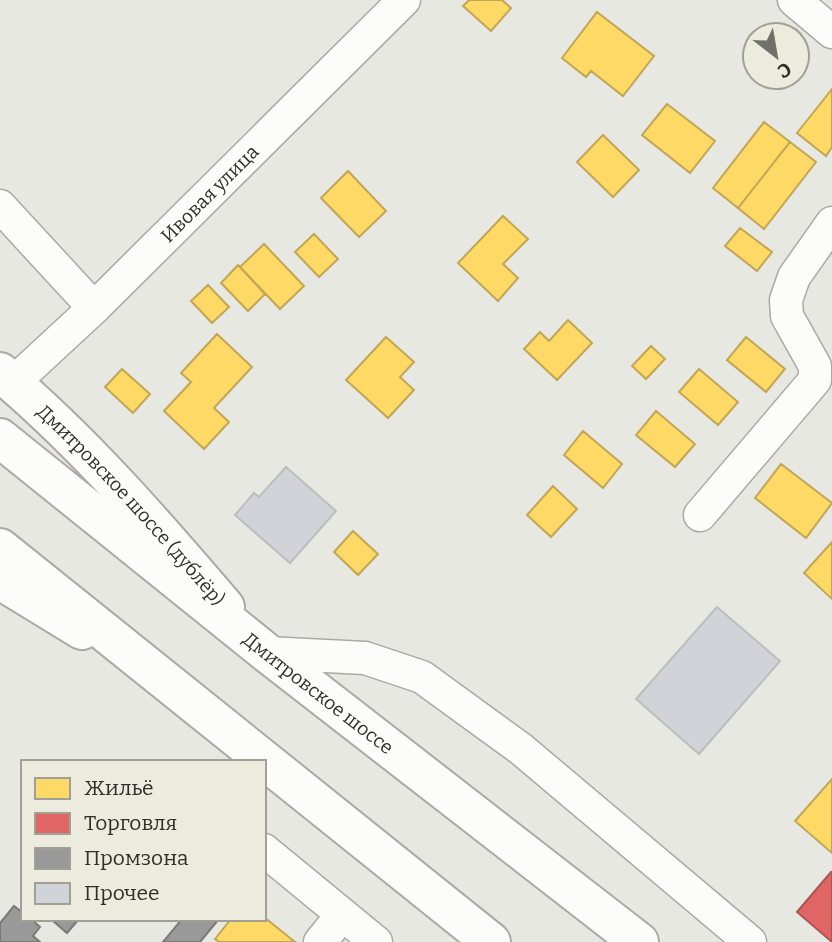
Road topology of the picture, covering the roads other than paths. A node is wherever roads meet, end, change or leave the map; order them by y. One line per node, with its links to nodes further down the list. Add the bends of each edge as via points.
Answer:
1 (404, 0): 6 (street, Ивовая улица)
2 (794, 0): 3 (street)
3 (832, 32)
4 (0, 206): 6 (street)
5 (832, 223): 9 (street, via 794,277 786,300 787,316 815,366 815,380)
6 (94, 308): 7 (street, Ивовая улица)
7 (7, 377): 12 (main road, Дмитровское шоссе (дублёр), via 98,465)
8 (0, 438): 12 (main road, Дмитровское шоссе)
9 (700, 515)
10 (0, 548): 13 (main road)
11 (0, 580): 13 (main road)
12 (262, 648): 21 (main road, Дмитровское шоссе); 22 (street, via 365,658 422,677 521,748)
13 (166, 682): 14 (main road)
14 (264, 760)
15 (266, 762): 20 (main road)
16 (266, 852): 17 (street)
17 (342, 915): 18 (street); 19 (street)
18 (320, 942)
19 (376, 942)
20 (491, 942)
21 (639, 942)
22 (750, 942)

